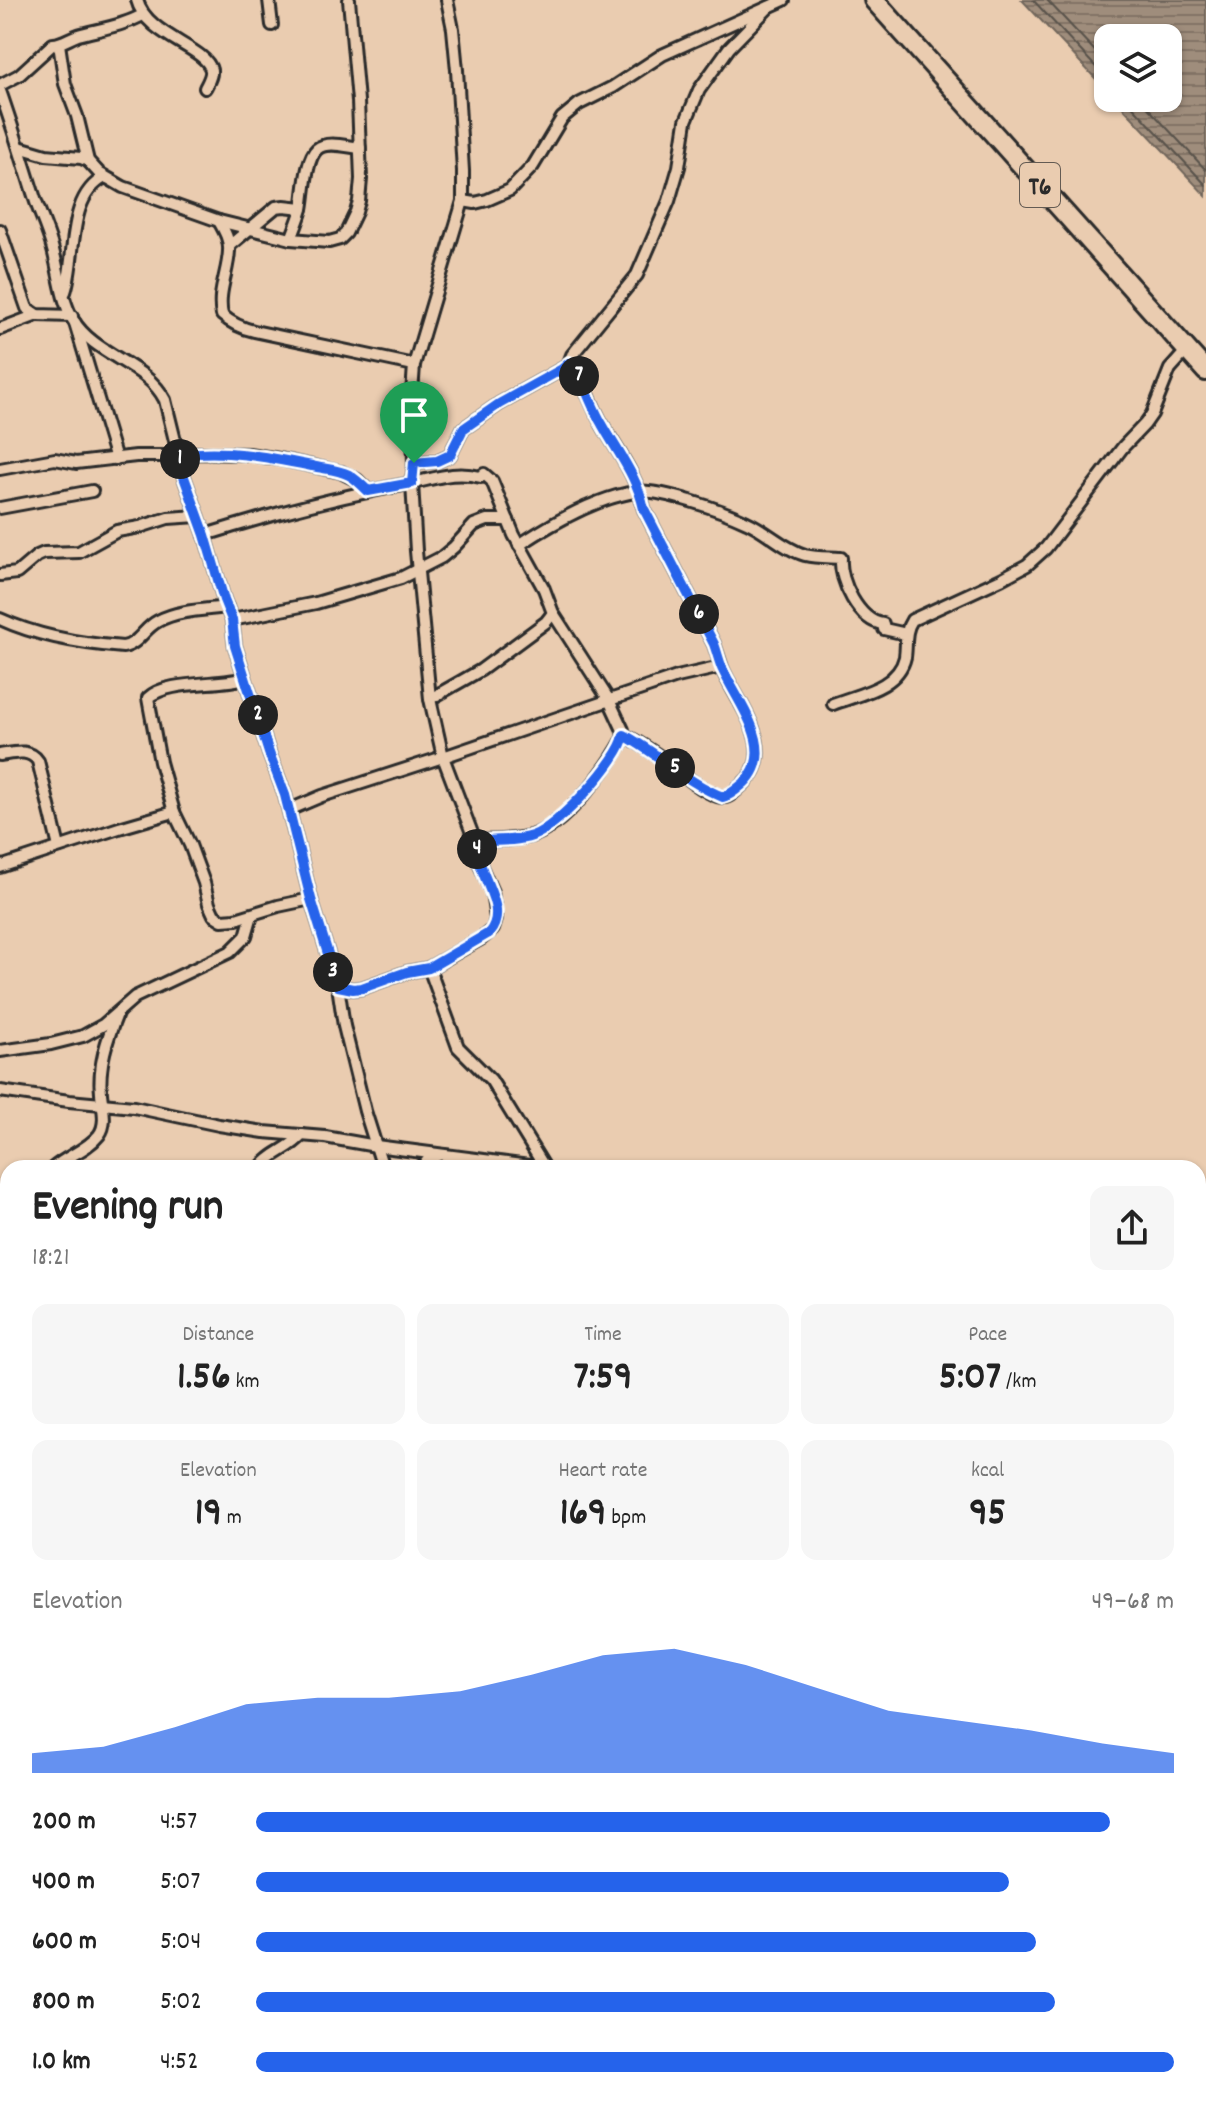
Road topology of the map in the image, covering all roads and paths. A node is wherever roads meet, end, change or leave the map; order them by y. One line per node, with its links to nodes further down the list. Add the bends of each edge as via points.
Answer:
1 (137, 0): 8 (street)
2 (269, 0): 9 (street)
3 (349, 0): 15 (street)
4 (447, 0): 18 (street, via 457,70)
5 (784, 0): 7 (street)
6 (874, 0): 29 (highway, T6)
7 (769, 7): 18 (street, via 662,55 579,104 562,118 533,166 510,190 475,203); 30 (street, via 729,48 699,90 686,121 669,201 637,275)
8 (143, 15): 10 (street); 12 (street, via 209,65)
9 (272, 25)
10 (59, 44): 11 (street, via 48,47); 16 (street)
11 (0, 88): 13 (street)
12 (205, 88)
13 (4, 114): 14 (street)
14 (19, 147): 16 (street); 25 (street)
15 (360, 148): 19 (street, via 316,149 304,182); 23 (street, via 359,201 345,235 329,242)
16 (88, 161): 17 (street)
17 (105, 177): 20 (street); 25 (street, via 91,186 81,204)
18 (463, 201): 31 (street)
19 (302, 208): 21 (street, via 276,207); 23 (street)
20 (219, 221): 21 (street); 24 (street)
21 (251, 228): 23 (street); 24 (street)
22 (0, 230): 26 (street, via 27,308)
23 (291, 239)
24 (229, 246): 31 (street, via 220,308 234,325)
25 (65, 294): 27 (street)
26 (37, 315): 27 (street); 28 (street)
27 (73, 318): 33 (street, via 107,353 159,390); 34 (street)
28 (0, 329)
29 (1187, 350): 32 (highway, T6); 52 (street, via 1170,369 1145,424 1046,548 1027,565 912,620)
30 (569, 363): 35 (street, via 463,429 450,455); 40 (street)
31 (414, 365): 35 (street)
32 (1206, 371)
33 (179, 455): 34 (street); 39 (street, via 279,459 341,472); 42 (street)
34 (116, 459): 36 (street, via 55,459)
35 (414, 463): 37 (street)
36 (0, 469)
37 (412, 483): 39 (street); 43 (street, via 484,474); 46 (street)
38 (92, 491): 41 (street)
39 (368, 491): 44 (street)
40 (641, 491): 45 (street, via 567,516); 52 (street, via 734,516 806,555 841,558 845,588 858,606 884,629); 53 (street, via 644,509)
41 (0, 508)
42 (198, 516): 44 (street); 47 (street, via 117,531 79,552 44,553 17,573)
43 (508, 520): 45 (street); 46 (street, via 474,525 451,551)
44 (205, 535): 48 (street)
45 (519, 545): 49 (street)
46 (419, 569): 51 (street, via 316,603); 55 (street)
47 (0, 575)
48 (227, 607): 50 (street, via 167,617 123,647 55,636); 51 (street)
49 (553, 613): 55 (street, via 481,670); 56 (street)
50 (0, 619)
51 (232, 620): 54 (street)
52 (906, 634): 57 (street, via 904,662 892,679)
53 (721, 667): 56 (street); 58 (street, via 757,740 754,771 729,795 705,789)
54 (245, 678): 61 (street); 62 (street, via 158,691 148,698)
55 (430, 699): 60 (street)
56 (609, 700): 58 (street); 60 (street)
57 (833, 704)
58 (624, 735): 63 (street, via 606,767 558,821 533,836)
59 (0, 755): 64 (street, via 26,752 38,761)
60 (443, 757): 61 (street); 63 (street)
61 (289, 810): 66 (street)
62 (174, 812): 64 (street); 67 (street, via 214,915 225,920)
63 (475, 841): 68 (street, via 492,892 495,924 482,938)
64 (59, 847): 65 (street)
65 (0, 867)
66 (311, 899): 67 (street); 69 (street)
67 (252, 915): 70 (street, via 246,936 230,952 135,997)
68 (429, 968): 69 (street, via 362,988); 82 (street, via 458,1047 491,1080)
69 (338, 986): 75 (street)
70 (118, 1011): 71 (street, via 83,1036); 73 (street, via 101,1068)
71 (0, 1051)
72 (0, 1091): 73 (street)
73 (102, 1103): 74 (street); 77 (street, via 104,1122 98,1137)
74 (302, 1135): 75 (street); 78 (street)
75 (376, 1146): 76 (street); 79 (street)
76 (438, 1155): 80 (street); 81 (street)
77 (65, 1160)
78 (268, 1160)
79 (380, 1160)
80 (429, 1160)
81 (479, 1160)
82 (540, 1160)

